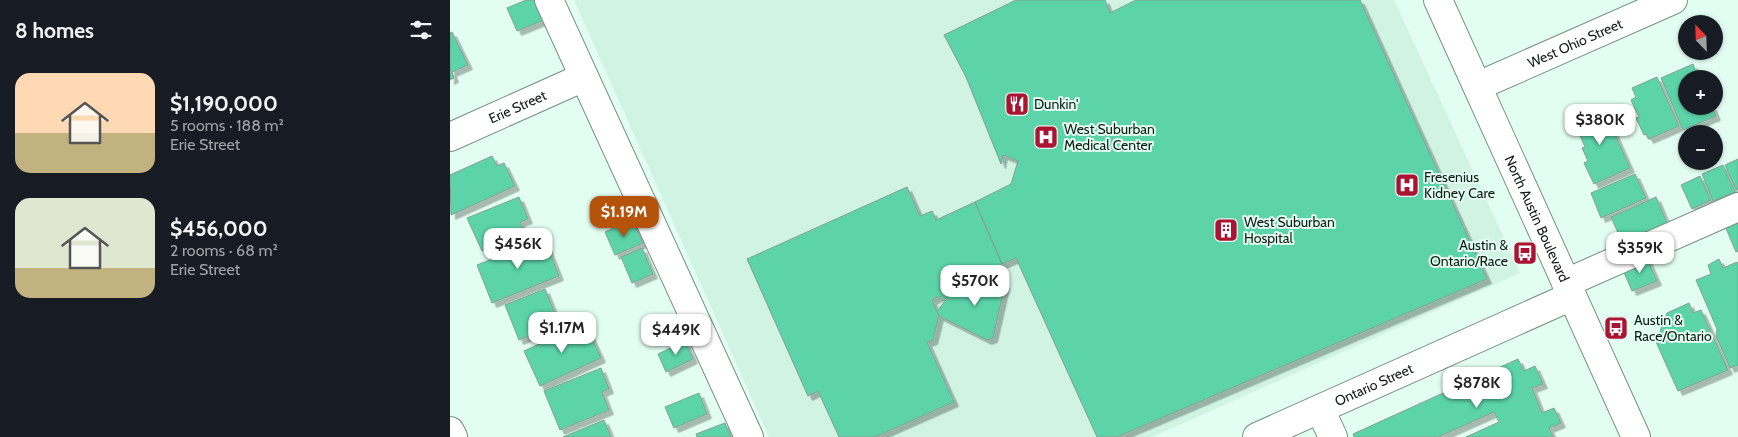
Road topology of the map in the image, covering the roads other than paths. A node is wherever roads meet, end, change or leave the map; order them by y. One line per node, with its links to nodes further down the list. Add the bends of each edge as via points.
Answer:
1 (549, 0): 4 (street)
2 (1438, 0): 5 (street, North Austin Boulevard)
3 (1673, 0): 5 (street, West Ohio Street)
4 (584, 77): 6 (street, Erie Street); 12 (street)
5 (1478, 86): 8 (street, North Austin Boulevard)
6 (450, 137)
7 (1738, 207): 8 (street, Ontario Street)
8 (1569, 289): 9 (street, Ontario Street); 15 (street, North Austin Boulevard)
9 (1320, 408): 13 (street, Ontario Street); 14 (street)
10 (450, 431): 11 (street)
11 (453, 437)
12 (749, 437)
13 (1257, 437)
14 (1333, 437)
15 (1636, 437)

